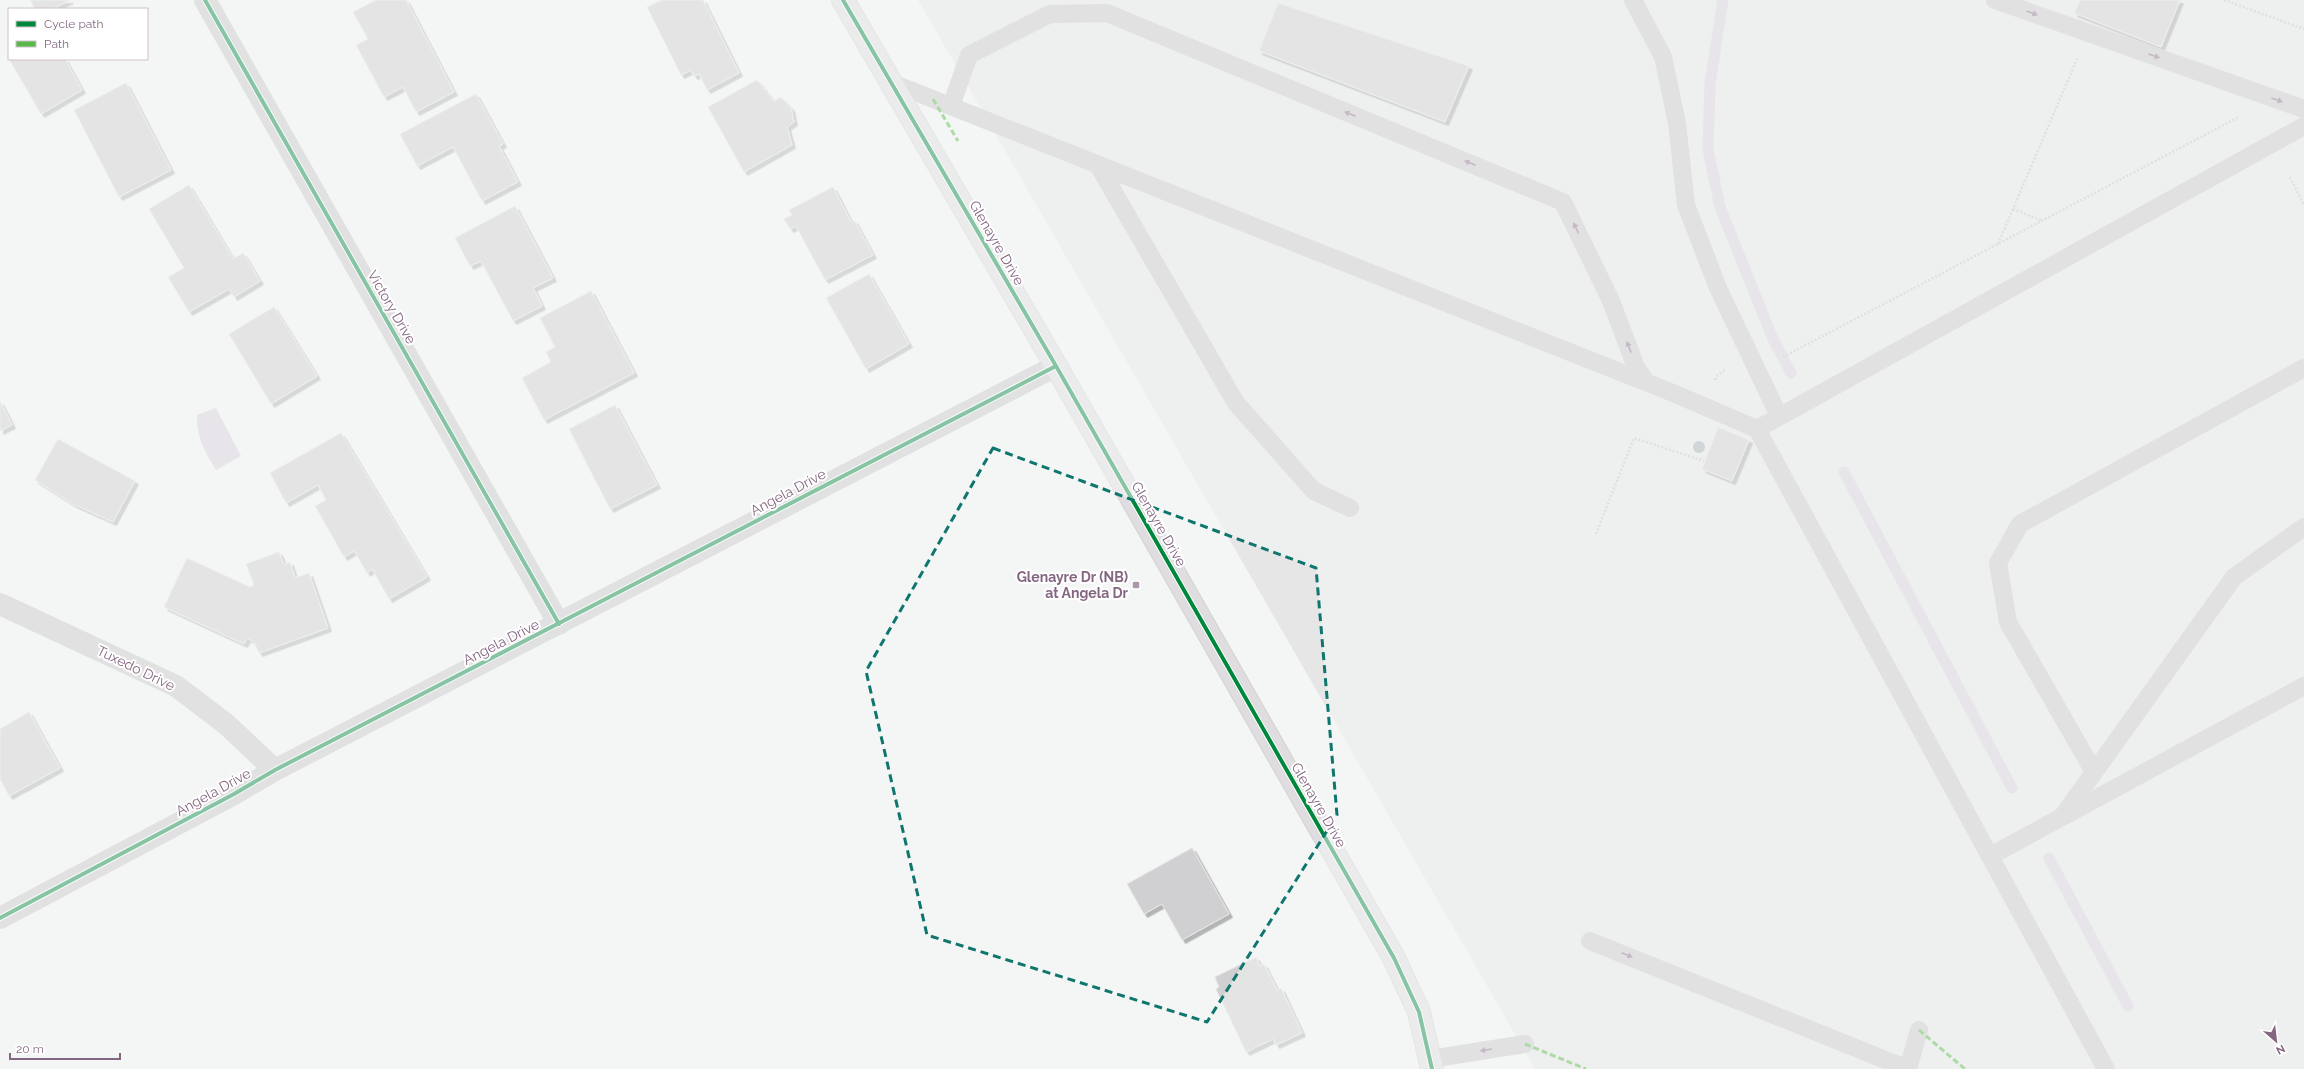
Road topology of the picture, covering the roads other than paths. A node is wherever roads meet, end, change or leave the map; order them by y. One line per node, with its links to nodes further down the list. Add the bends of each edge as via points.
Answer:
1 (206, 0): 18 (street, Victory Drive)
2 (843, 0): 5 (street, Glenayre Drive)
3 (1633, 0): 13 (lane, via 1663,57 1677,123 1686,205 1718,288)
4 (1995, 0): 7 (lane, one-way to 7)
5 (890, 82): 6 (lane); 10 (street, Glenayre Drive)
6 (951, 106): 9 (lane); 12 (lane, one-way to 6, via 1636,367 1611,301 1563,202 1107,13 1050,14 969,55)
7 (2304, 109)
8 (2304, 126): 13 (lane)
9 (1098, 165): 12 (lane); 15 (lane, via 1236,404 1314,491)
10 (1056, 366): 18 (street, Angela Drive); 28 (street, Glenayre Drive, via 1394,958 1419,1012)
11 (2304, 368): 21 (lane, via 2020,524 1998,562 2008,622)
12 (1646, 382): 14 (lane)
13 (1779, 416): 14 (lane)
14 (1757, 429): 23 (lane)
15 (1350, 508)
16 (2304, 527): 21 (lane, via 2234,577)
17 (0, 604): 20 (street, Tuxedo Drive, via 176,686 226,724)
18 (559, 624): 20 (street, Angela Drive)
19 (2304, 686): 22 (lane)
20 (275, 770): 24 (street, Angela Drive)
21 (2094, 772): 22 (lane)
22 (2062, 817): 23 (lane)
23 (1990, 856): 30 (lane)
24 (0, 918)
25 (1590, 941): 29 (lane, one-way to 29)
26 (1919, 1030): 29 (lane)
27 (1525, 1044): 28 (lane, one-way to 28)
28 (1431, 1064)
29 (1908, 1069)
30 (2106, 1069)

